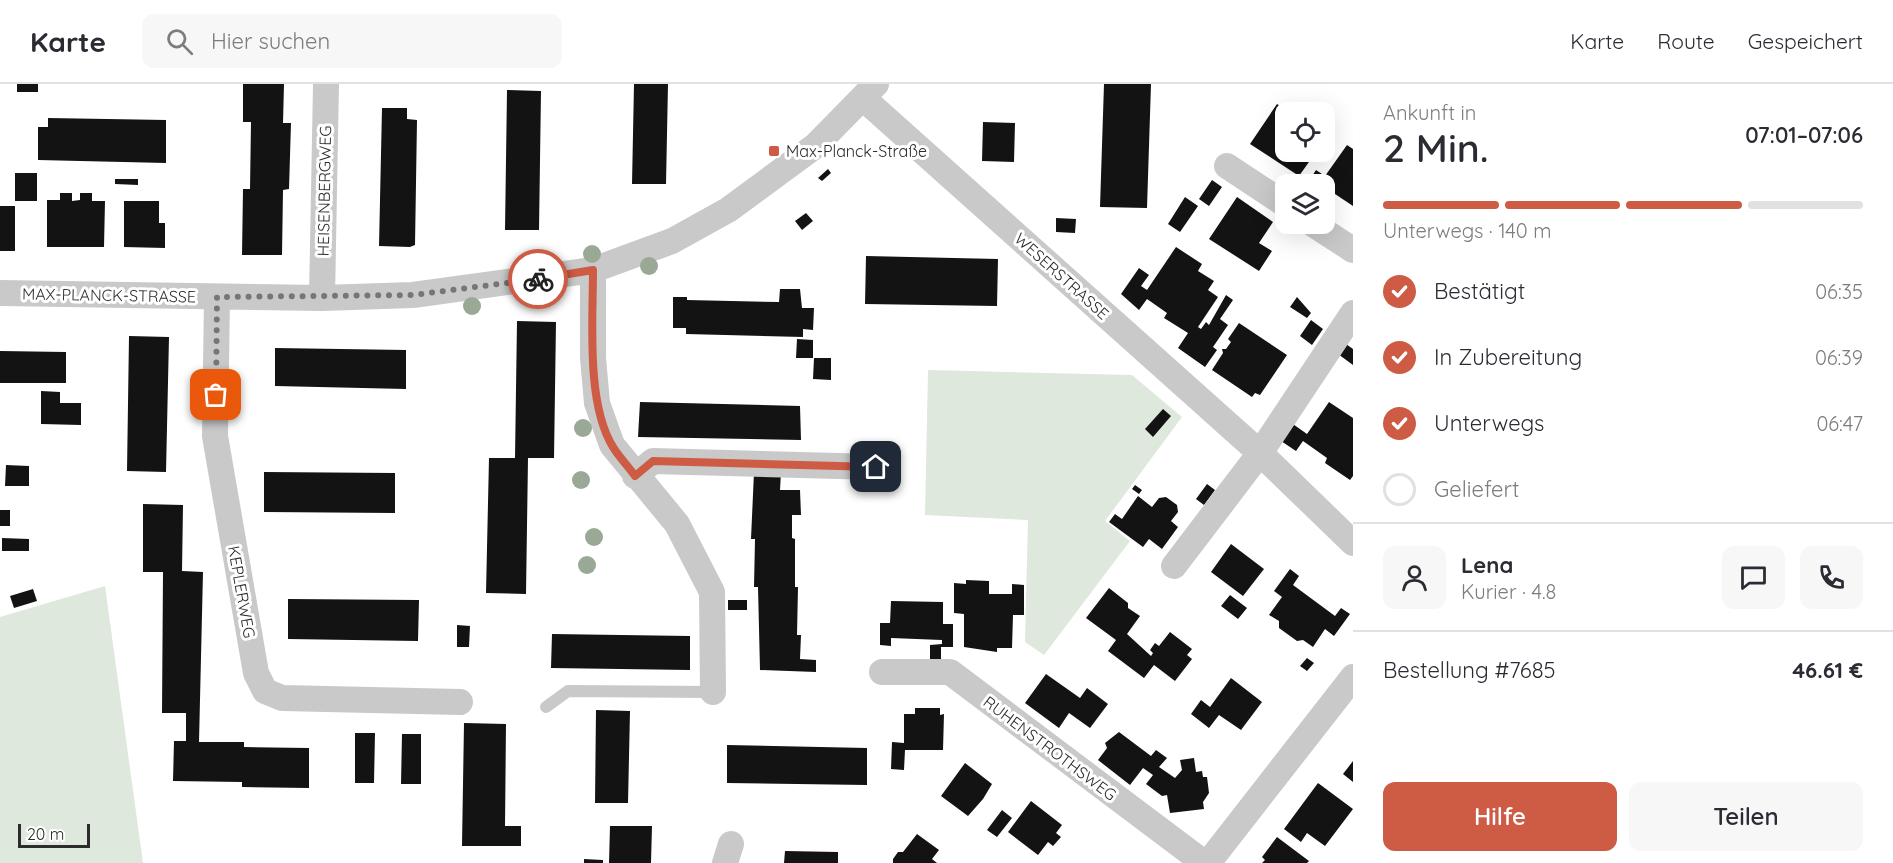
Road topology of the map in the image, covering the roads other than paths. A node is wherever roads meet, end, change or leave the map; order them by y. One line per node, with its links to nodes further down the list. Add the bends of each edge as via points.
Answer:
1 (326, 84): 10 (street, HEISENBERGWEG)
2 (870, 92): 7 (street, MAX-PLANCK-STRASSE, via 816,146 728,210 672,241); 12 (street, WESERSTRASSE)
3 (1227, 166): 4 (street)
4 (1275, 198)
5 (1328, 234): 6 (street)
6 (1353, 250)
7 (593, 270): 10 (street, MAX-PLANCK-STRASSE, via 424,294); 14 (street, via 597,402 612,445)
8 (0, 293): 9 (street, MAX-PLANCK-STRASSE)
9 (217, 297): 10 (street, MAX-PLANCK-STRASSE); 20 (street, KEPLERWEG, via 215,436 256,673 265,691 282,698)
10 (322, 298)
11 (1353, 313): 12 (street)
12 (1260, 453): 15 (street, WESERSTRASSE); 16 (street)
13 (876, 467): 14 (street, via 653,461)
14 (635, 476): 19 (street, via 677,524 712,592)
15 (1353, 543)
16 (1174, 566)
17 (882, 672): 22 (street, RUHENSTROTHSWEG, via 950,672)
18 (1353, 677): 22 (street, RUHENSTROTHSWEG)
19 (713, 692): 21 (lane, via 568,691)
20 (460, 702)
21 (546, 707)
22 (1206, 863)

